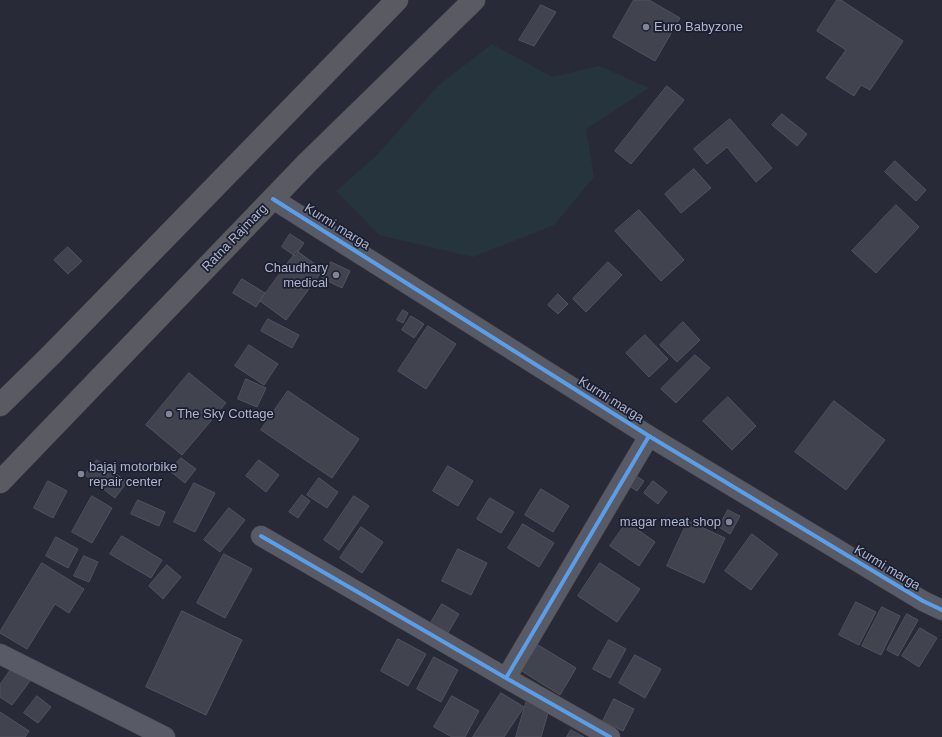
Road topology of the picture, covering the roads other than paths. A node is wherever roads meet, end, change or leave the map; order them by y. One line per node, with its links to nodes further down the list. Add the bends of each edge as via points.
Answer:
1 (397, 0): 4 (highway)
2 (474, 0): 3 (highway, Ratna Rajmarg)
3 (273, 198): 5 (street, Kurmi marga); 6 (highway, Ratna Rajmarg)
4 (0, 405)
5 (649, 436): 8 (street, Kurmi marga, via 923,602); 10 (street)
6 (0, 482)
7 (261, 536): 10 (street)
8 (942, 610)
9 (0, 654): 11 (street)
10 (506, 678): 12 (street)
11 (165, 737)
12 (610, 737)

